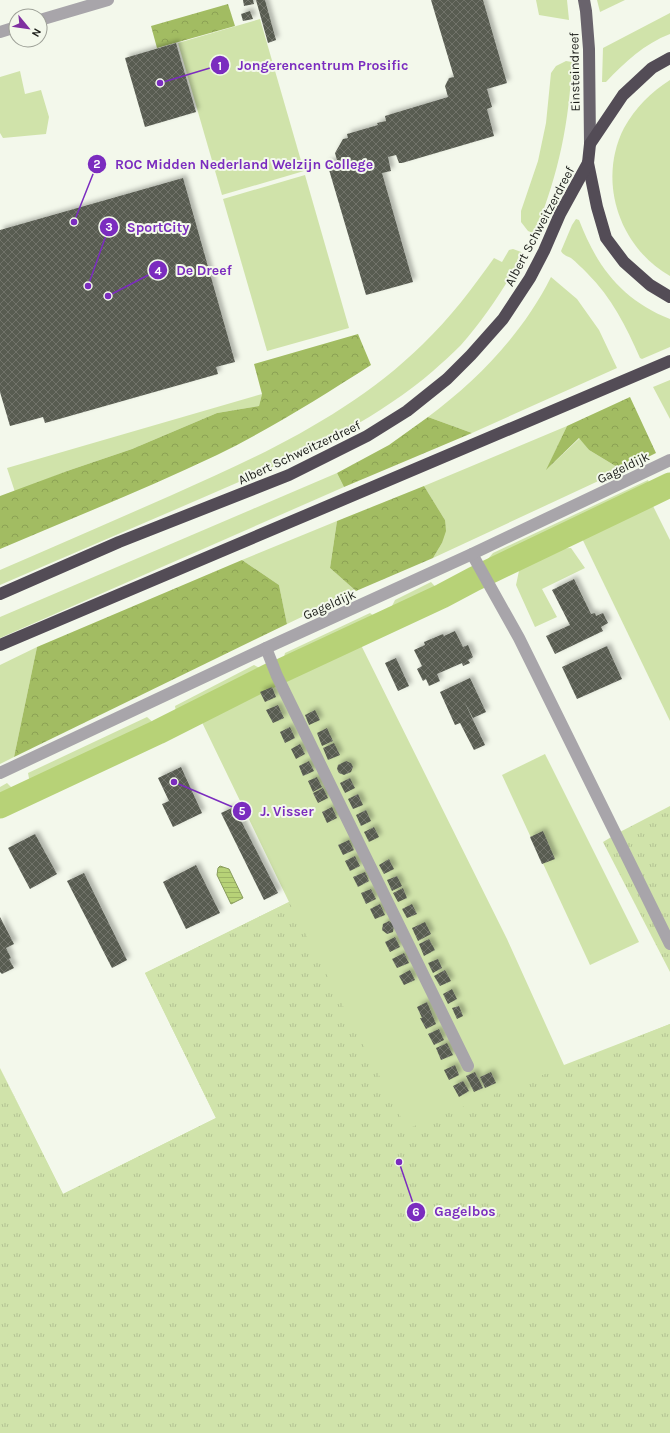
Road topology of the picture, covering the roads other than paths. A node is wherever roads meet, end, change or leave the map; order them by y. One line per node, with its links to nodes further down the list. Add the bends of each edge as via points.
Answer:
1 (108, 0): 3 (street)
2 (584, 0): 5 (main road, Einsteindreef, via 589,49)
3 (48, 18)
4 (670, 58): 5 (highway, via 652,68 623,94)
5 (590, 144): 6 (highway)
6 (588, 163): 7 (highway, via 606,238 624,262 650,285); 11 (highway, Albert Schweitzerdreef, via 560,214 530,278 503,320 447,379 407,411 367,436 289,474 119,542)
7 (670, 297)
8 (670, 362): 12 (highway)
9 (670, 460): 10 (street, Gageldijk)
10 (472, 554): 13 (street, Gageldijk); 15 (street, via 519,638)
11 (0, 594)
12 (0, 645)
13 (266, 648): 14 (street, Gageldijk); 16 (street, via 276,676)
14 (0, 773)
15 (670, 944)
16 (468, 1066)

